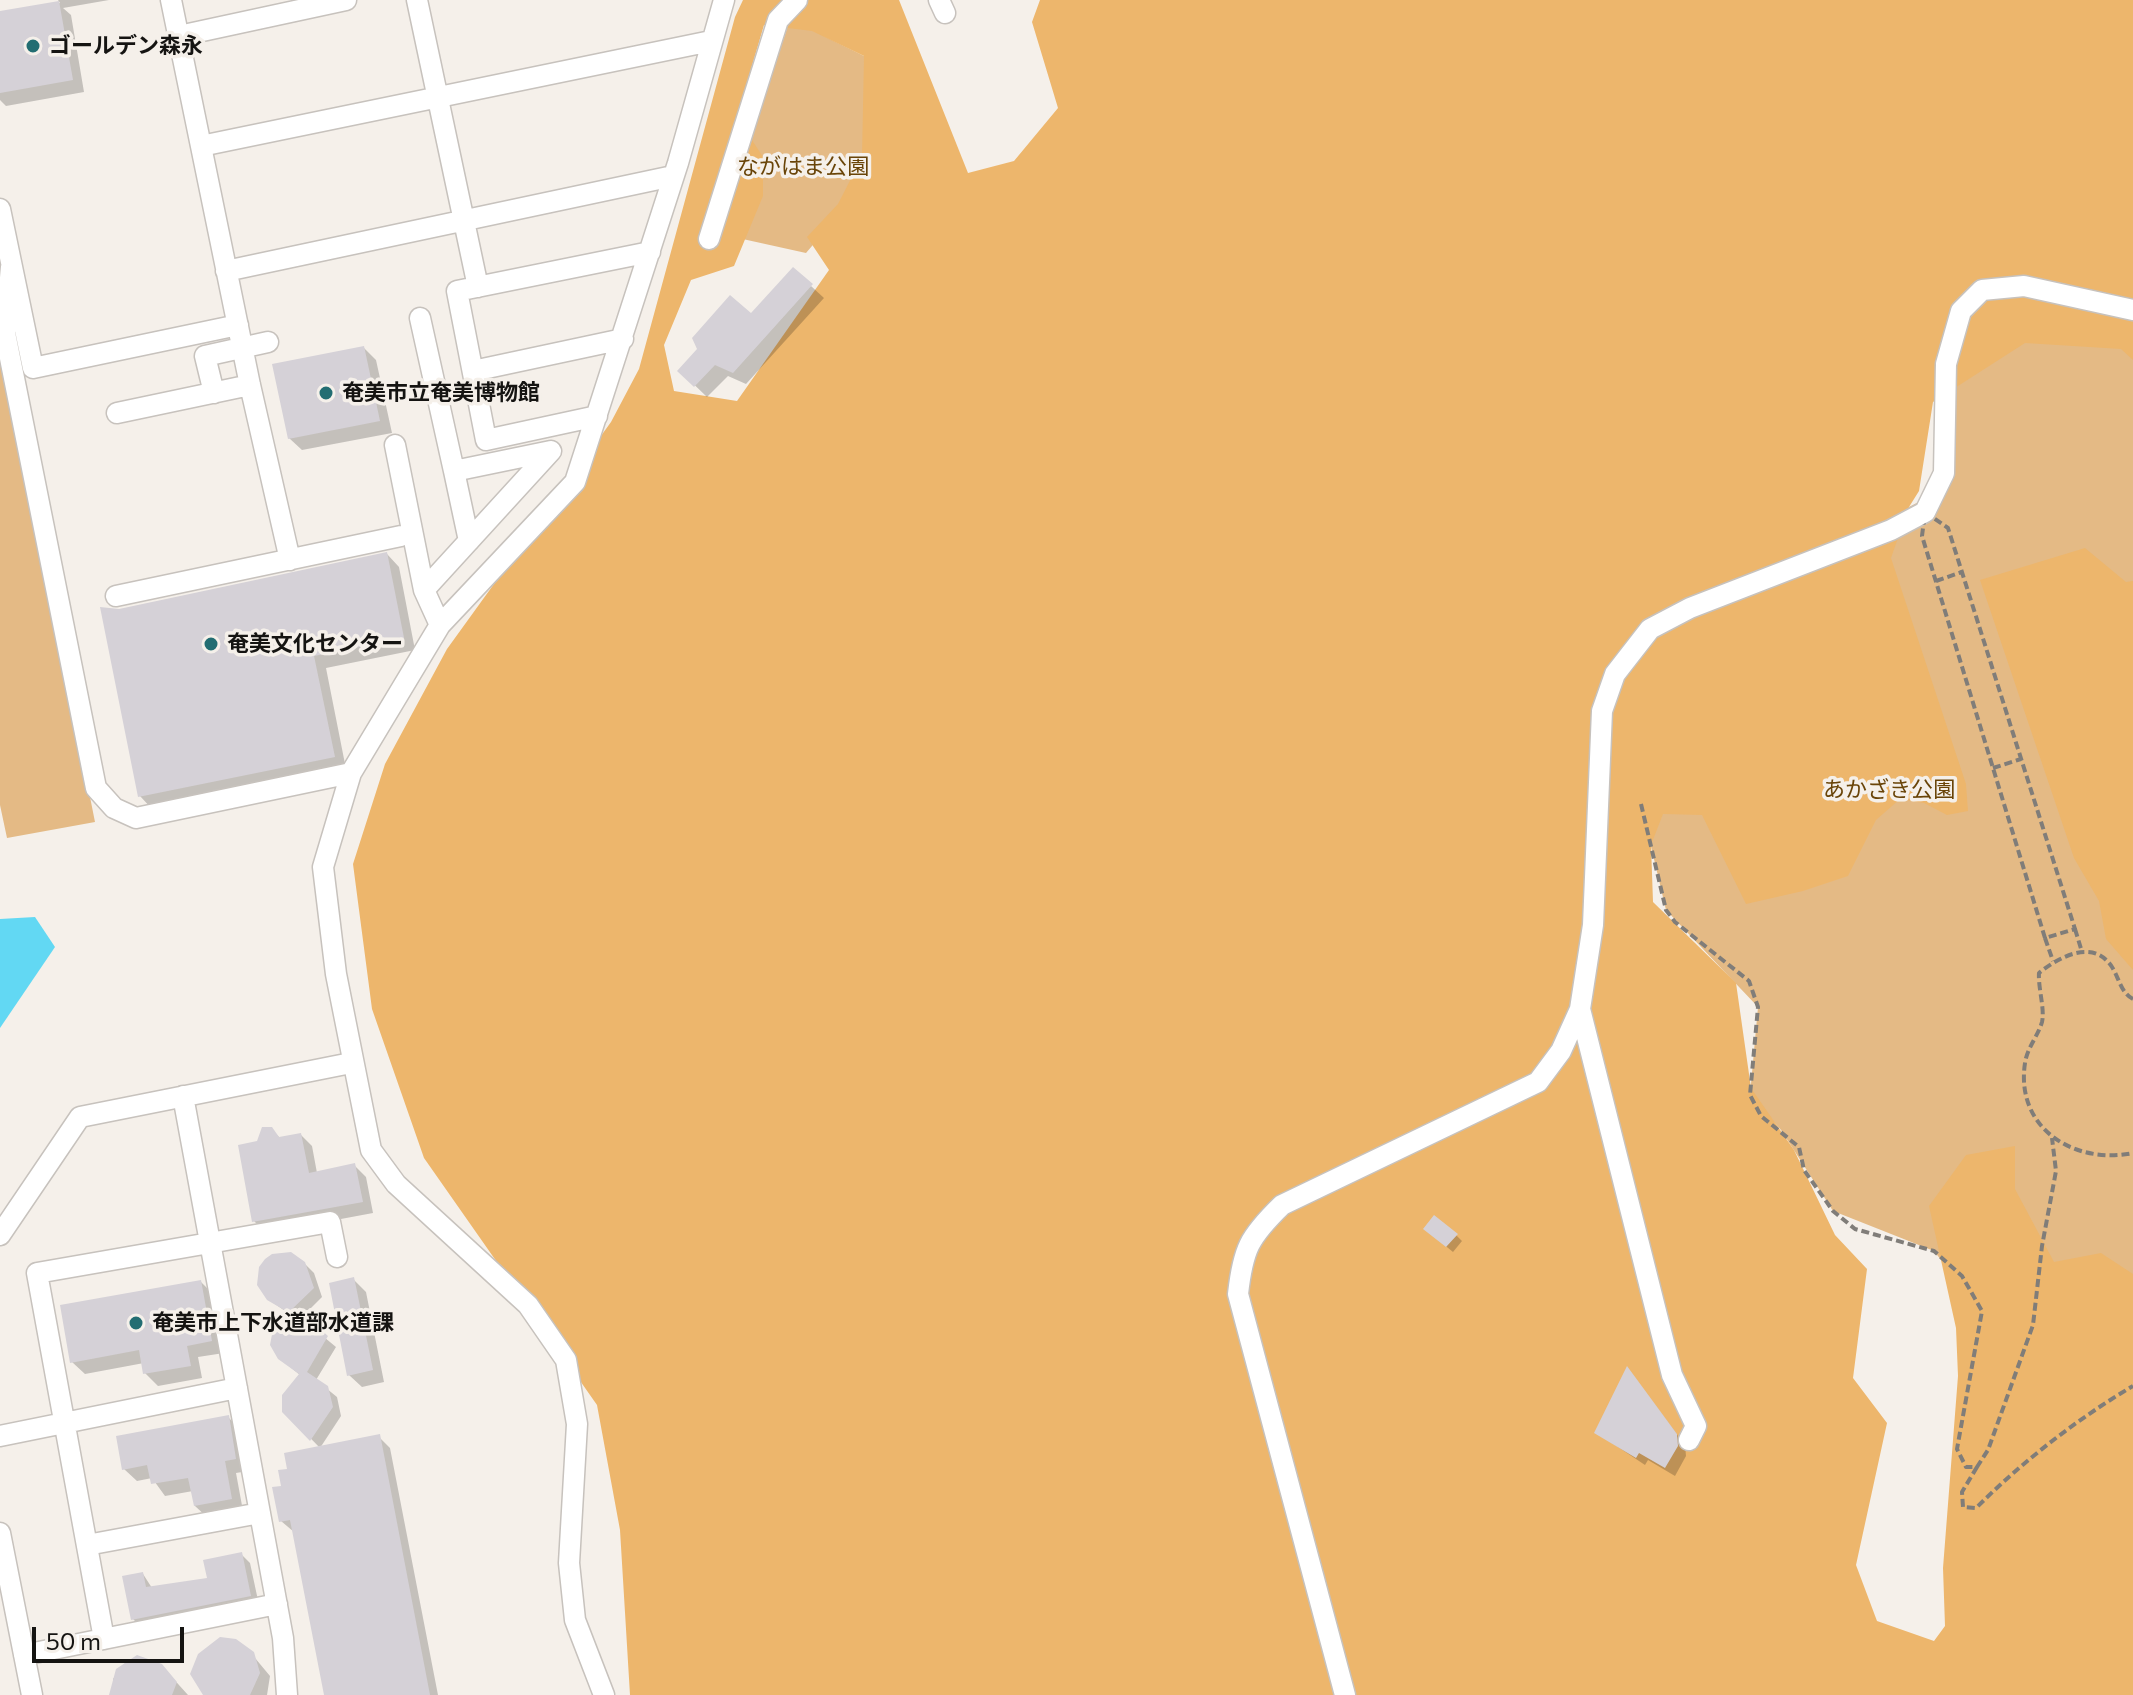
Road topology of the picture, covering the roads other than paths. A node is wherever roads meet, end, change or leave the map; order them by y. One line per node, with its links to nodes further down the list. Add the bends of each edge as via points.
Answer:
1 (171, 0): 6 (street)
2 (346, 0): 6 (street)
3 (417, 0): 8 (street)
4 (724, 0): 7 (street)
5 (797, 0): 13 (street, via 778,20)
6 (179, 36): 9 (street)
7 (711, 41): 8 (street); 10 (street)
8 (437, 97): 9 (street); 12 (street)
9 (201, 146): 16 (street)
10 (673, 176): 12 (street); 14 (street)
11 (0, 209): 15 (street)
12 (465, 220): 16 (street); 17 (street)
13 (709, 239)
14 (650, 252): 17 (street); 21 (street)
15 (11, 267): 20 (street, via 33,368); 37 (street, via 5,333 96,788 114,808 136,818)
16 (226, 271): 20 (street)
17 (478, 287): 24 (street, via 457,291)
18 (2133, 310): 38 (street, via 2024,286 1982,290 1961,311 1946,364 1944,473 1925,512 1650,629 1615,674 1602,711 1593,925)
19 (420, 318): 30 (street)
20 (238, 325): 23 (street)
21 (623, 339): 24 (street); 28 (street)
22 (268, 342): 23 (street)
23 (243, 349): 25 (street); 26 (street, via 205,356)
24 (473, 371): 28 (street, via 486,440)
25 (250, 385): 26 (street); 33 (street)
26 (214, 393): 27 (street)
27 (117, 413)
28 (597, 416): 36 (street, via 575,482)
29 (395, 445): 34 (street)
30 (454, 471): 32 (street); 32 (street, via 551,451)
31 (401, 536): 33 (street)
32 (469, 541): 34 (street)
33 (290, 560): 35 (street)
34 (424, 590): 36 (street)
35 (116, 596)
36 (440, 625): 37 (street)
37 (351, 773): 39 (street, via 323,867)
38 (1580, 1009): 47 (street, via 1672,1375 1696,1426); 57 (street, via 1561,1051 1538,1082 1282,1205 1251,1235 1241,1262 1238,1294)
39 (351, 1063): 40 (street); 56 (street, via 371,1150 396,1184 528,1305 566,1360 577,1424 569,1563 575,1620)
40 (183, 1096): 41 (street, via 80,1117); 42 (street)
41 (0, 1235)
42 (212, 1244): 43 (street, via 330,1222); 44 (street); 45 (street, via 37,1273)
43 (337, 1257)
44 (237, 1388): 45 (street); 48 (street)
45 (65, 1424): 46 (street); 50 (street)
46 (0, 1436)
47 (1689, 1440)
48 (260, 1513): 50 (street); 51 (street)
49 (0, 1533): 53 (street)
50 (87, 1545): 52 (street)
51 (277, 1604): 52 (street); 55 (street)
52 (104, 1639): 53 (street)
53 (24, 1655): 54 (street)
54 (32, 1695)
55 (287, 1695)
56 (604, 1695)
57 (1345, 1695)

